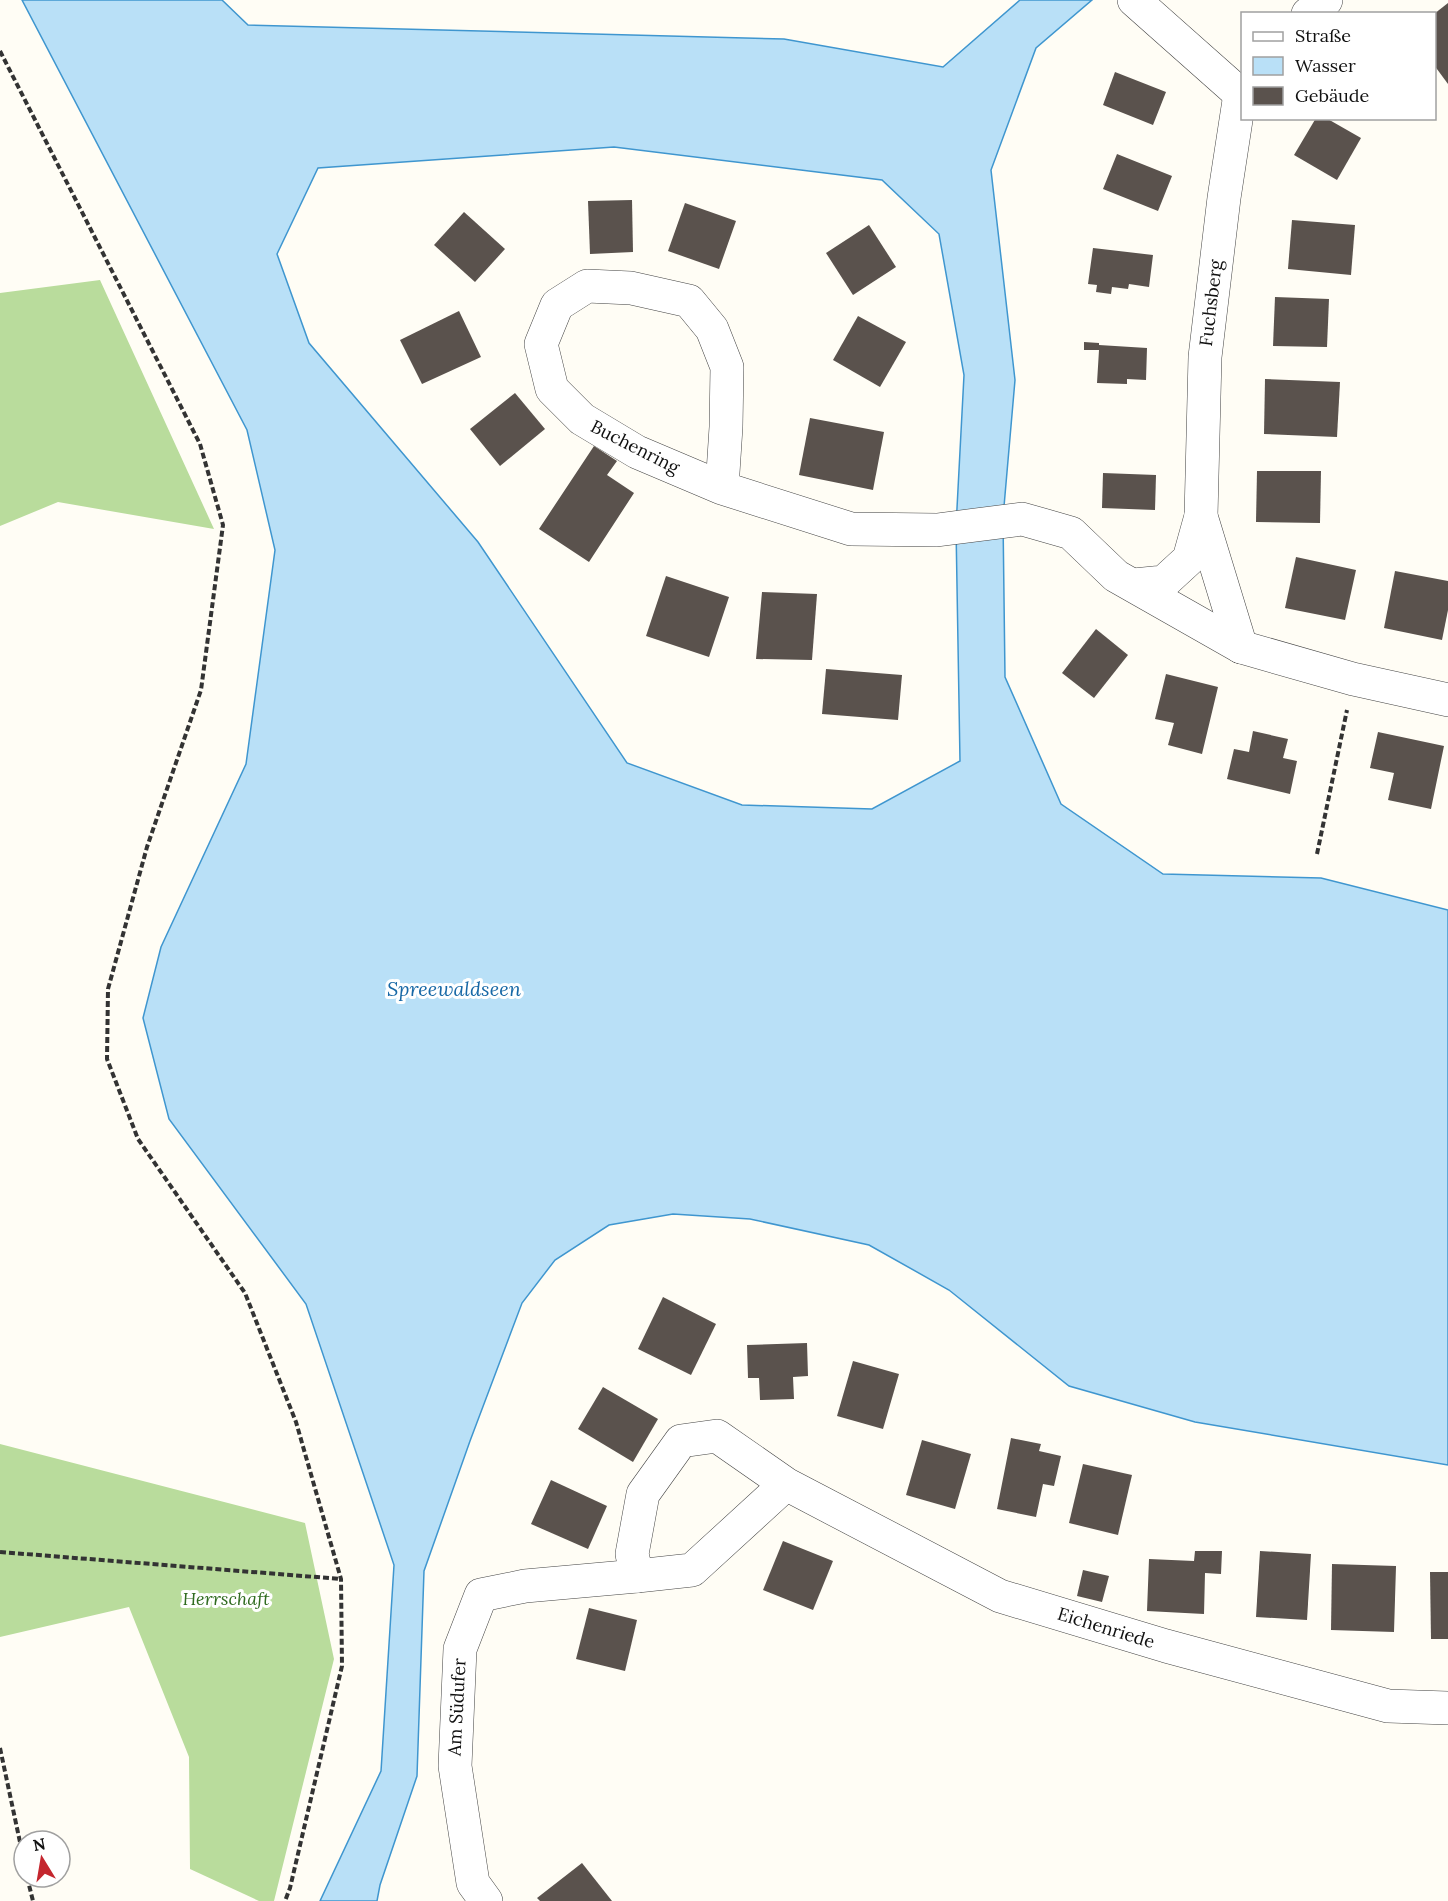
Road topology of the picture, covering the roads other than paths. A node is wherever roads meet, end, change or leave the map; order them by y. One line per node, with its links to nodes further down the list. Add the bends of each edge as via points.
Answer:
1 (1134, 0): 4 (street)
2 (1326, 0): 3 (street)
3 (1311, 12)
4 (1241, 93): 6 (street, Fuchsberg, via 1205,357)
5 (722, 488): 5 (street, Buchenring, via 637,452 582,419 552,389 541,344 557,305 587,286 631,288 689,301 712,329 727,367); 7 (street, Buchenring, via 851,530 937,530 1022,519 1071,533)
6 (1201, 516): 7 (street, Fuchsberg, via 1189,560 1164,582); 8 (street, Fuchsberg)
7 (1125, 580): 8 (street)
8 (1241, 647): 9 (street, via 1353,679)
9 (1448, 700)
10 (786, 1484): 11 (street, via 692,1570); 11 (street, Eichenriede, via 717,1436 681,1442 643,1494 632,1554); 12 (street, Eichenriede, via 1000,1596 1388,1706)
11 (637, 1576): 13 (street, Am Südufer, via 525,1586 481,1595 460,1649 454,1766 472,1883)
12 (1448, 1708)
13 (486, 1901)

